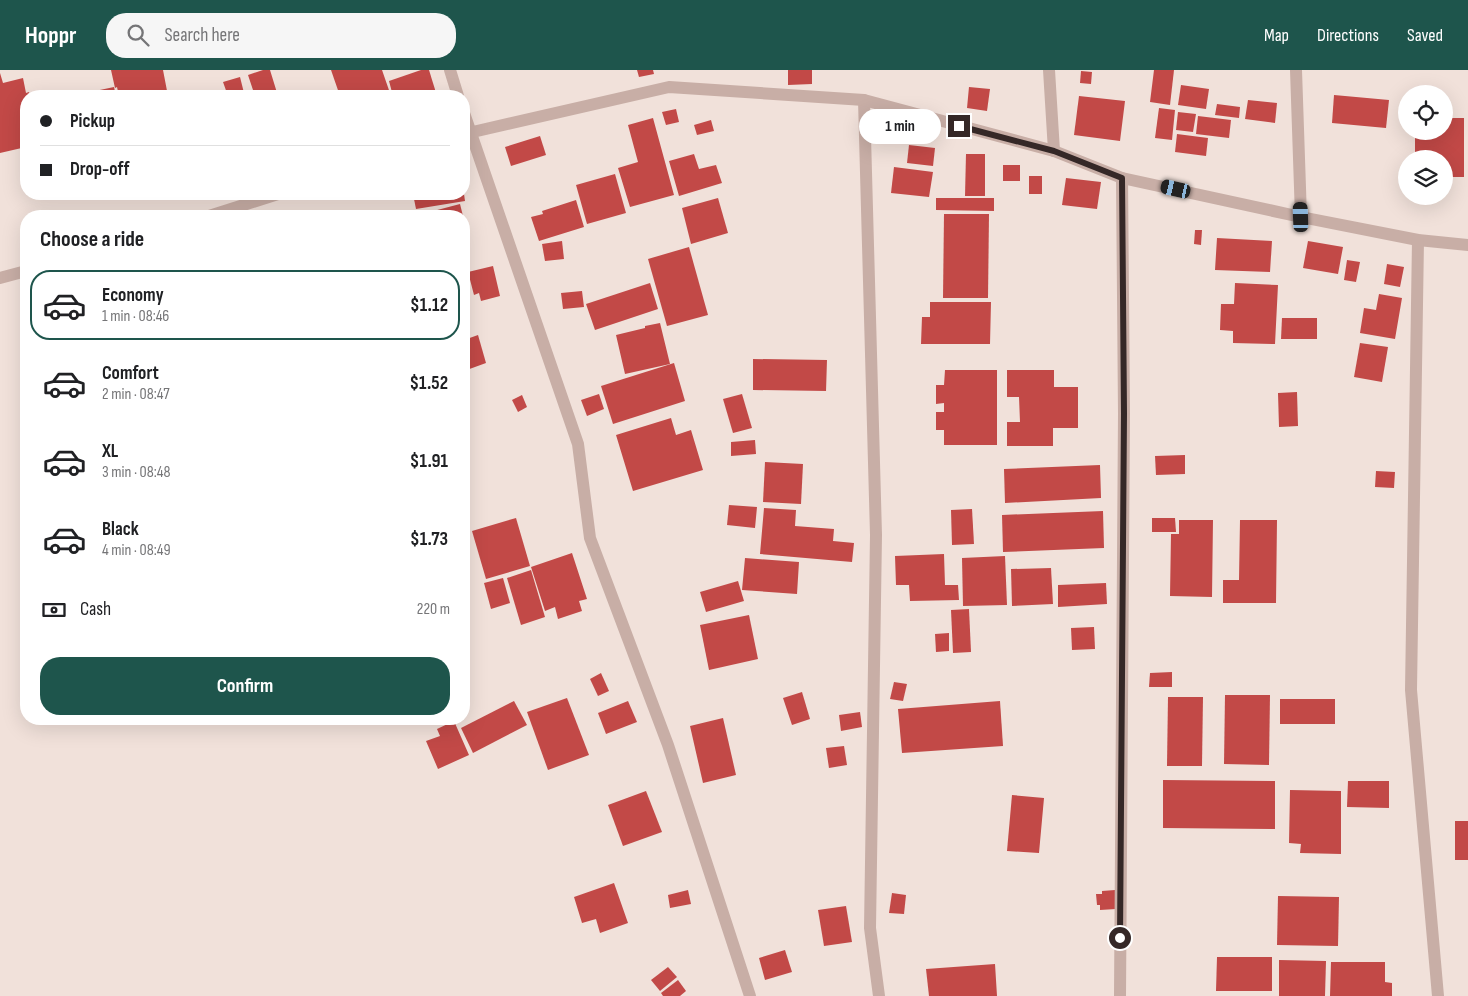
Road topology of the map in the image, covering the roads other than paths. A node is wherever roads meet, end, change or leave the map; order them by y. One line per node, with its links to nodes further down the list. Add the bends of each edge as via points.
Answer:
1 (450, 70): 4 (street)
2 (1049, 70): 8 (street)
3 (1296, 70): 12 (street)
4 (456, 90)
5 (864, 100): 6 (street, via 669,87); 8 (street); 18 (street, via 876,535 870,928)
6 (470, 132)
7 (470, 141): 17 (street, via 578,444 590,538 668,745)
8 (1054, 151): 9 (street)
9 (1122, 178): 12 (street); 19 (street, via 1124,423)
10 (259, 200): 11 (street)
11 (228, 210)
12 (1301, 217): 13 (street)
13 (1418, 240): 14 (street); 20 (street, via 1411,690)
14 (1468, 245)
15 (20, 273): 16 (street)
16 (0, 278)
17 (750, 996)
18 (880, 996)
19 (1120, 996)
20 (1438, 996)

